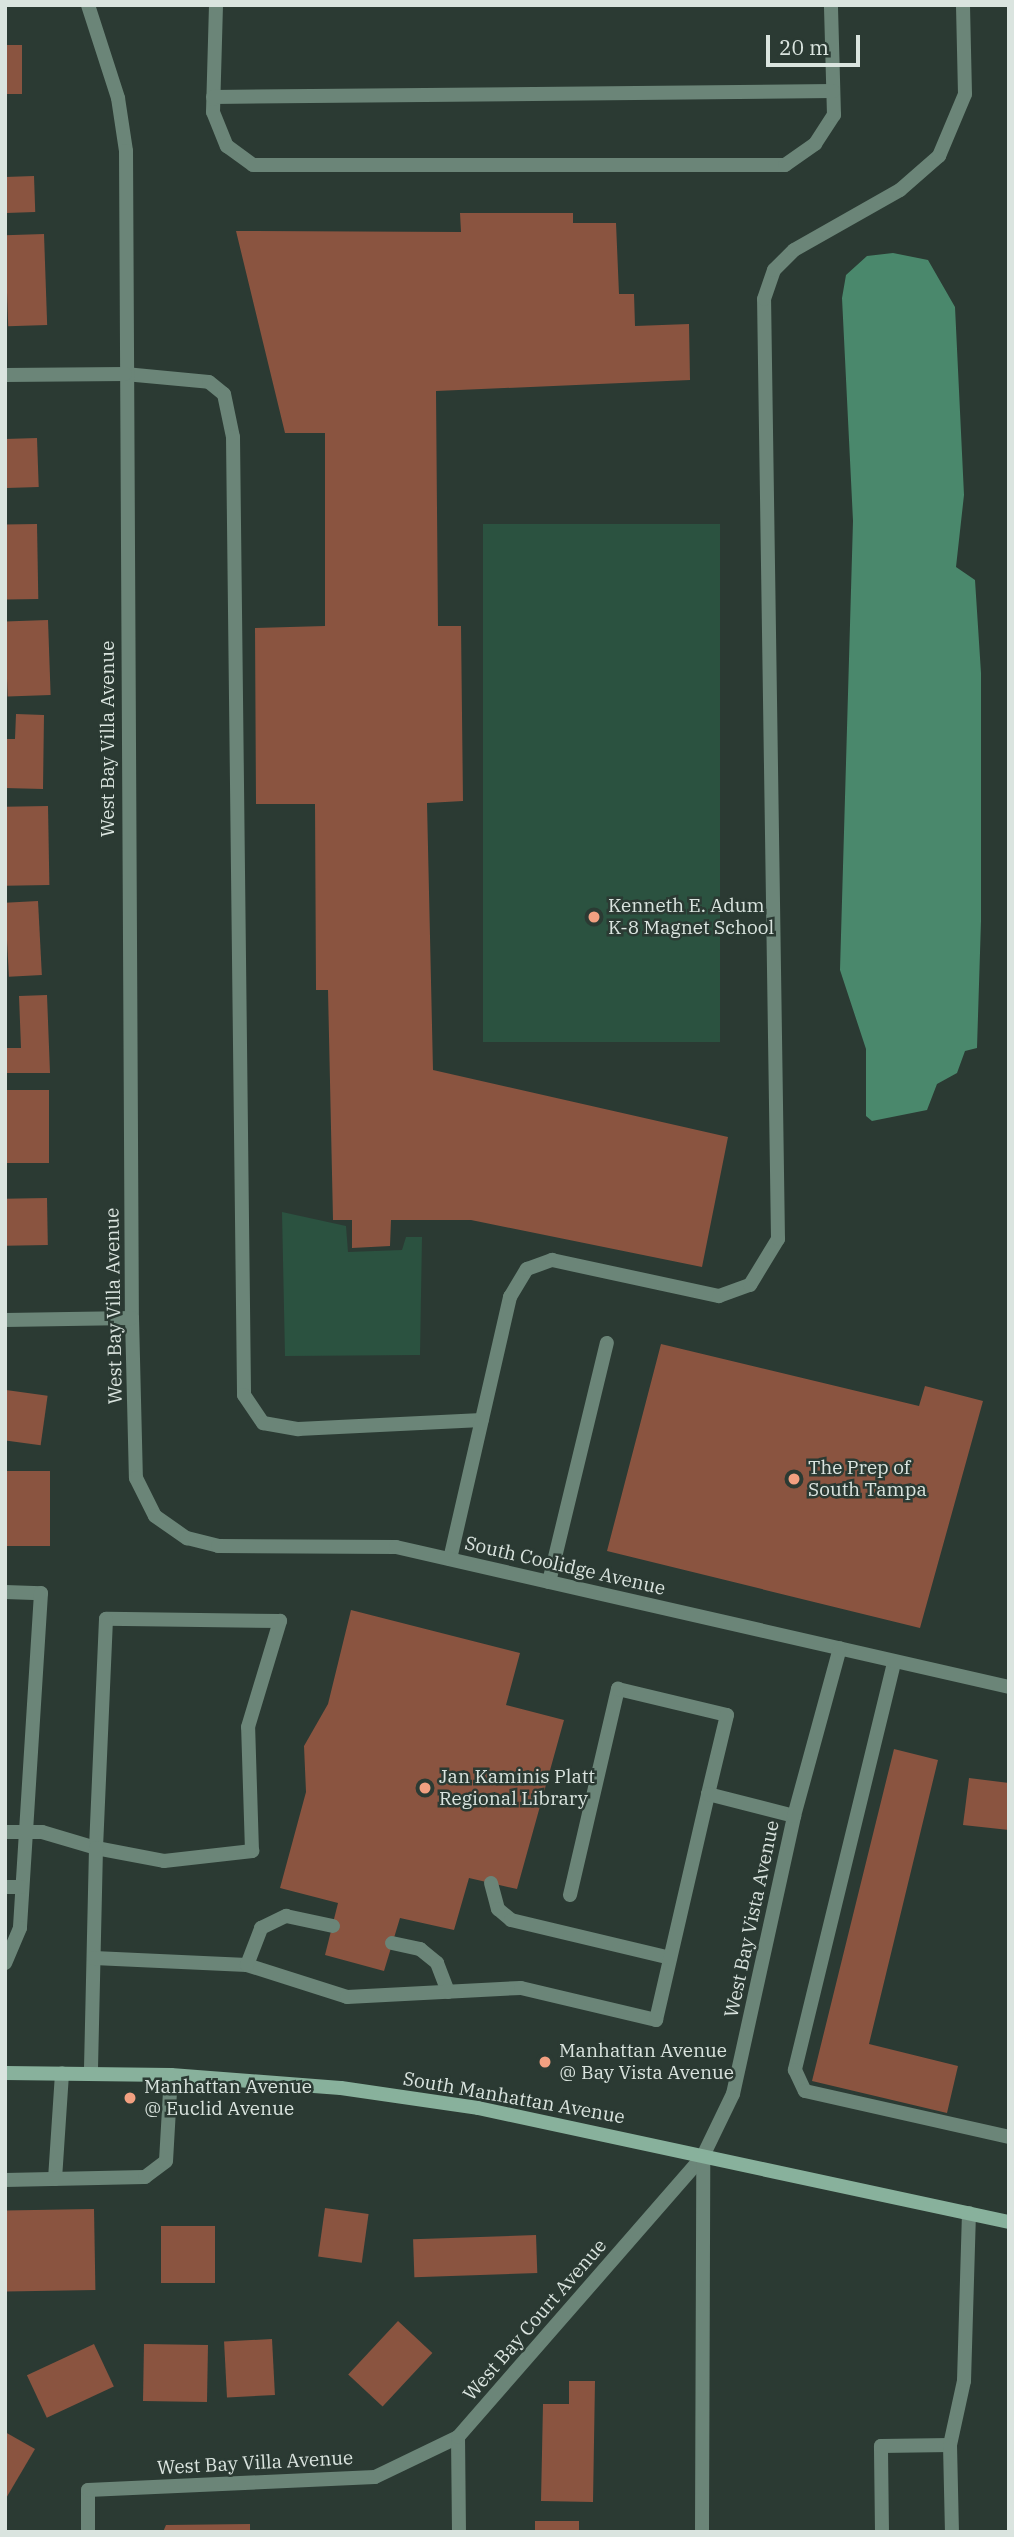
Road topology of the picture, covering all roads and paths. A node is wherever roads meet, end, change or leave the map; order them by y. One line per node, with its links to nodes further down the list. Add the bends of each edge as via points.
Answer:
1 (88, 5): 7 (street, West Bay Villa Avenue, via 118,98 126,151)
2 (216, 5): 6 (street)
3 (831, 5): 5 (street)
4 (963, 5): 12 (street, via 965,94 939,156 900,190 794,250 774,270 764,299 778,1238 750,1285 719,1296 552,1260 527,1269 510,1297)
5 (833, 91): 6 (street); 6 (street, via 834,114 815,144 785,165 253,165 227,146)
6 (213, 97)
7 (125, 374): 8 (street); 9 (street, West Bay Villa Avenue); 12 (street, via 209,382 224,394 233,437 244,1395 263,1423 298,1429)
8 (5, 375)
9 (132, 1318): 10 (street); 13 (street, West Bay Villa Avenue)
10 (5, 1320)
11 (607, 1343): 15 (street)
12 (482, 1420): 14 (street)
13 (136, 1478): 14 (street, South Coolidge Avenue, via 155,1516 187,1538 218,1546 396,1547)
14 (450, 1559): 15 (street, South Coolidge Avenue)
15 (549, 1582): 17 (street, South Coolidge Avenue)
16 (5, 1592): 23 (street, via 41,1594 33,1786)
17 (839, 1648): 18 (street, South Coolidge Avenue); 21 (street, West Bay Vista Avenue)
18 (894, 1663): 19 (street, South Coolidge Avenue); 40 (street, via 795,2070 805,2091)
19 (1009, 1687)
20 (708, 1794): 21 (street); 28 (street, via 727,1715 618,1689); 32 (street)
21 (794, 1816): 41 (street, West Bay Vista Avenue, via 733,2094)
22 (5, 1832): 23 (street)
23 (22, 1832): 24 (street); 27 (street)
24 (96, 1848): 24 (street, via 106,1619 280,1621 247,1727 252,1851 164,1861); 31 (street)
25 (491, 1883): 32 (street, via 498,1909 511,1920)
26 (5, 1887): 27 (street)
27 (21, 1887): 33 (street, via 20,1927)
28 (570, 1895)
29 (332, 1926): 34 (street, via 286,1916 261,1928)
30 (392, 1943): 35 (street, via 420,1949 437,1963)
31 (94, 1958): 34 (street); 38 (street)
32 (670, 1958): 35 (street, via 656,2020 521,1988)
33 (5, 1963)
34 (247, 1965): 35 (street, via 347,1997)
35 (448, 1993)
36 (5, 2073): 37 (main road, South Manhattan Avenue)
37 (62, 2073): 38 (main road, South Manhattan Avenue); 42 (street)
38 (91, 2073): 39 (main road, South Manhattan Avenue)
39 (171, 2075): 41 (main road, South Manhattan Avenue, via 341,2088 478,2108); 42 (street, via 166,2161 145,2177)
40 (1009, 2137)
41 (703, 2156): 44 (main road, South Manhattan Avenue); 46 (street, West Bay Court Avenue); 50 (street, West Bay Vista Avenue)
42 (55, 2179): 43 (street)
43 (5, 2180)
44 (969, 2213): 45 (main road, South Manhattan Avenue); 47 (street, via 964,2381)
45 (1009, 2221)
46 (458, 2437): 48 (street, West Bay Villa Avenue, via 375,2476 88,2490); 49 (street)
47 (950, 2445): 51 (street, via 881,2446); 52 (street)
48 (88, 2532)
49 (459, 2532)
50 (702, 2532)
51 (882, 2532)
52 (952, 2532)

